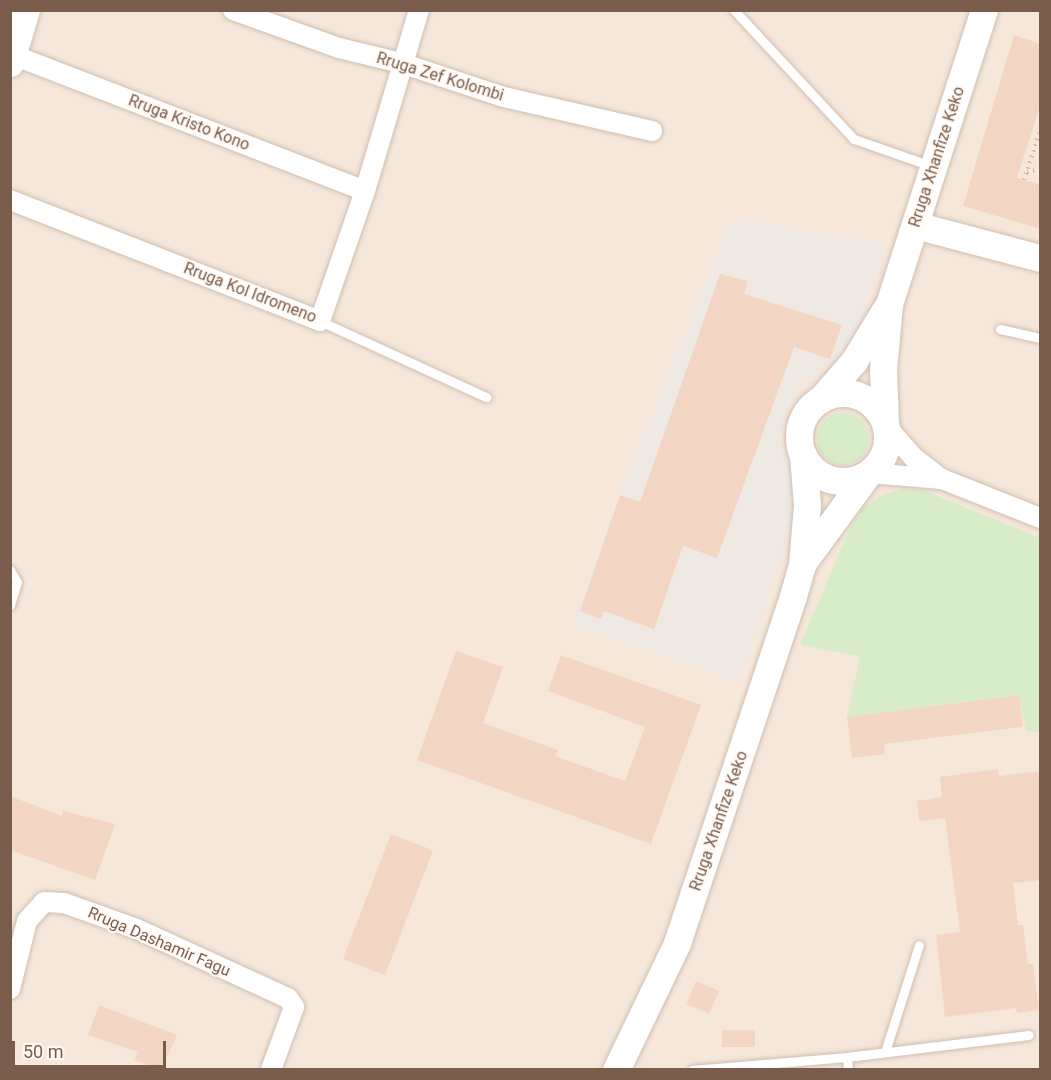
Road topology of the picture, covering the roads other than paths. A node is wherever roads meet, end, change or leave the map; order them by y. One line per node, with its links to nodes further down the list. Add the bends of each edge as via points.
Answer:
1 (26, 10): 6 (main road)
2 (233, 10): 7 (street, Rruga Zef Kolombi, via 339,48)
3 (419, 10): 7 (street)
4 (734, 10): 9 (lane, via 854,139)
5 (984, 10): 9 (main road, Rruga Xhanfize Keko)
6 (12, 59): 10 (street, Rruga Kristo Kono)
7 (401, 63): 8 (street, Rruga Zef Kolombi, via 504,97); 10 (street)
8 (652, 131)
9 (934, 167): 12 (main road, Rruga Xhanfize Keko)
10 (365, 191): 15 (street)
11 (10, 200): 15 (street, Rruga Kol Idromeno)
12 (915, 225): 13 (main road); 14 (main road, Rruga Xhanfize Keko)
13 (1041, 258)
14 (889, 304): 19 (main road, Rruga Xhanfize Keko, via 854,361); 20 (main road, Rruga Xhanfize Keko, via 883,370)
15 (320, 321): 18 (lane, Rruga Kol Idromeno)
16 (1000, 329): 17 (lane)
17 (1041, 338)
18 (486, 397)
19 (820, 399): 20 (main road, via 831,394 857,395 874,405); 21 (main road, via 803,418 799,443)
20 (886, 423): 22 (main road, via 885,452); 23 (street, via 913,457)
21 (803, 455): 22 (main road, via 814,470 830,479 843,481); 25 (main road, Rruga Xhanfize Keko, via 807,505)
22 (868, 474): 23 (street); 25 (main road, Rruga Xhanfize Keko)
23 (942, 479): 24 (street)
24 (1041, 518)
25 (802, 565): 33 (main road, Rruga Xhanfize Keko, via 677,943)
26 (10, 570): 27 (lane, via 17,582)
27 (10, 605)
28 (919, 945): 31 (lane)
29 (10, 989): 34 (street, Rruga Dashamir Fagu, via 30,915 44,902 64,903 137,929 288,998 294,1007)
30 (1029, 1035): 31 (lane)
31 (885, 1052): 32 (lane)
32 (847, 1057): 35 (lane); 36 (lane)
33 (617, 1069)
34 (271, 1070)
35 (692, 1070)
36 (848, 1070)

